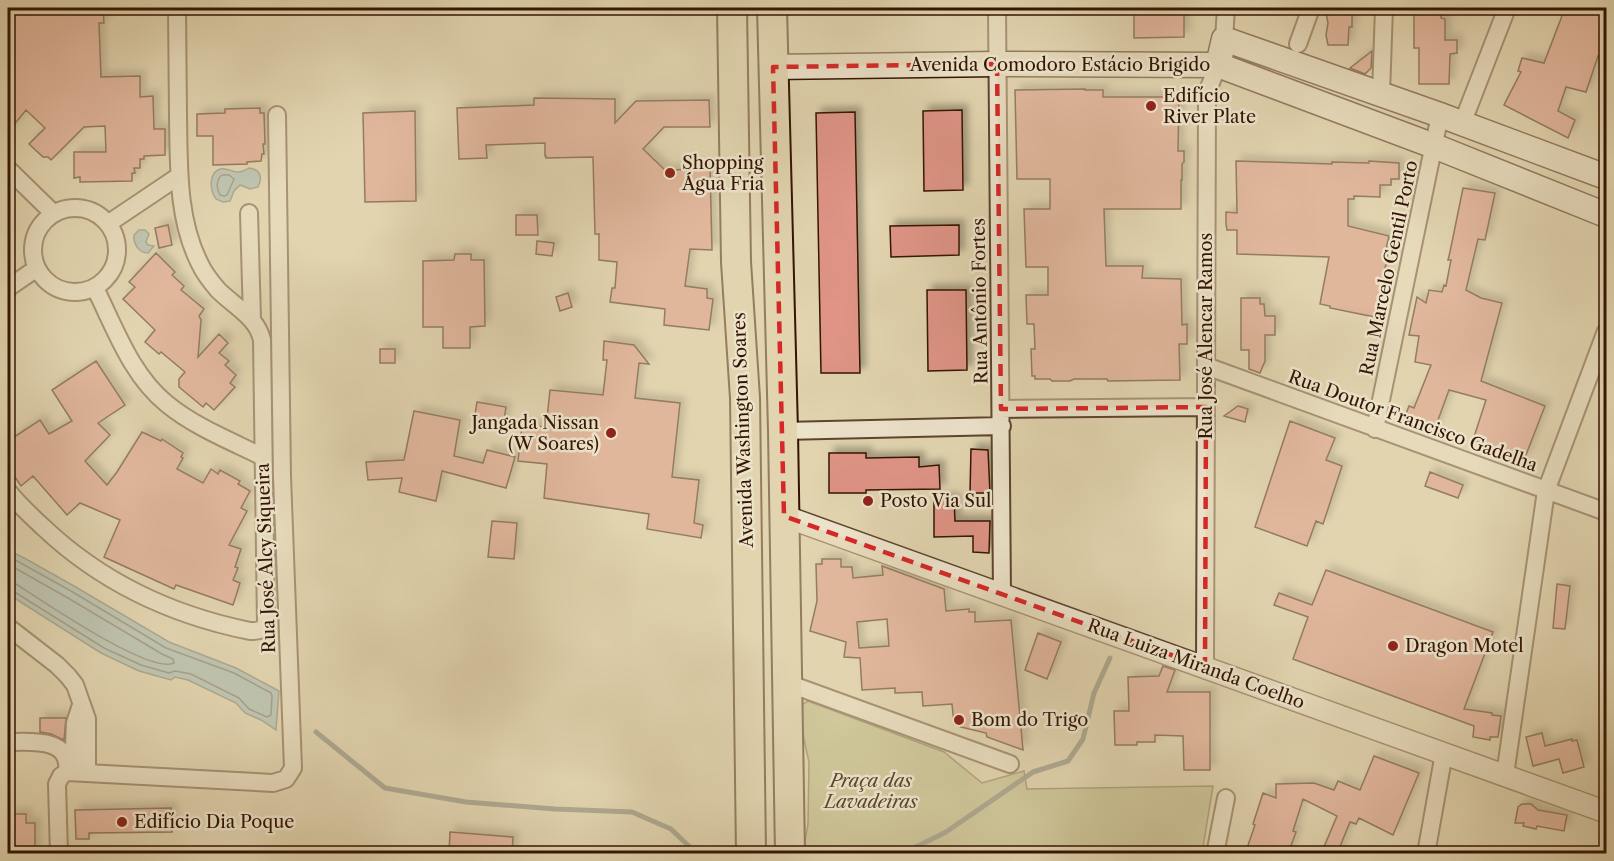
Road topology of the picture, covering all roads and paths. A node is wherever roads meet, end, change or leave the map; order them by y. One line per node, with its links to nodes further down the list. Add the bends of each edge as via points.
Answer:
1 (177, 8): 19 (street)
2 (732, 8): 52 (highway, Avenida Washington Soares, via 736,262 745,398)
3 (772, 8): 13 (highway, Avenida Washington Soares)
4 (997, 8): 11 (street, Rua Antônio Fortes)
5 (1226, 8): 9 (street, Rua José Alencar Ramos)
6 (1311, 8): 10 (street)
7 (1384, 8): 14 (street)
8 (1507, 8): 16 (street, Rua Marcelo Gentil Porto)
9 (1224, 39): 10 (main road, Avenida Comodoro Estácio Brigido); 12 (main road, Rua José Alencar Ramos)
10 (1295, 52): 14 (main road, Avenida Comodoro Estácio Brigido)
11 (997, 63): 12 (main road, Avenida Comodoro Estácio Brigido); 13 (main road, Avenida Comodoro Estácio Brigido); 32 (street, Rua Antônio Fortes)
12 (1218, 65): 17 (main road, Avenida Comodoro Estácio Brigido); 30 (street, Rua José Alencar Ramos, via 1207,102)
13 (773, 67): 34 (highway, Avenida Washington Soares)
14 (1381, 94): 16 (main road, Avenida Comodoro Estácio Brigido)
15 (277, 115): 47 (street, Rua José Alcy Siqueira, via 282,476 293,768 285,778 273,783)
16 (1451, 120): 17 (street, Rua Marcelo Gentil Porto); 20 (main road, Avenida Comodoro Estácio Brigido)
17 (1434, 146): 23 (main road, Avenida Comodoro Estácio Brigido); 33 (street, Rua Marcelo Gentil Porto)
18 (8, 169): 21 (street)
19 (179, 176): 24 (street); 28 (street, via 187,232 201,266 218,289)
20 (1606, 177)
21 (52, 213): 24 (street, via 84,208); 25 (street, via 34,238)
22 (249, 213): 28 (street)
23 (1606, 214)
24 (109, 223): 27 (street, via 117,241 117,260 109,276)
25 (36, 268): 26 (street); 27 (street, via 47,282 62,290 79,292)
26 (8, 288)
27 (95, 288): 35 (street, via 127,353 166,403 194,423)
28 (252, 319): 35 (street, via 262,340)
29 (1606, 331): 37 (street)
30 (1206, 366): 31 (street, Rua José Alencar Ramos); 33 (street, Rua Doutor Francisco Gadelha)
31 (1206, 407): 32 (street); 42 (street, Rua José Alencar Ramos)
32 (1002, 417): 34 (street); 40 (street, Rua Antônio Fortes)
33 (1375, 429): 37 (street, Rua Doutor Francisco Gadelha)
34 (783, 431): 39 (highway, Avenida Washington Soares)
35 (263, 457): 36 (street, via 266,624 259,631 196,618 103,575 60,544)
36 (8, 491)
37 (1546, 491): 38 (street, Rua Doutor Francisco Gadelha); 48 (street)
38 (1606, 512)
39 (784, 516): 40 (street, Rua Luiza Miranda Coelho); 43 (highway, Avenida Washington Soares)
40 (1002, 594): 42 (street, Rua Luiza Miranda Coelho)
41 (8, 627): 47 (street, via 57,665 75,685 87,719)
42 (1205, 667): 45 (street, Rua Luiza Miranda Coelho)
43 (787, 683): 46 (street); 53 (highway, Avenida Washington Soares)
44 (8, 742): 47 (street, via 48,743 62,751)
45 (1444, 753): 48 (street, Rua Luiza Miranda Coelho); 55 (street)
46 (1010, 764)
47 (76, 773): 51 (street, via 61,776 57,784)
48 (1505, 775): 50 (street, Rua Luiza Miranda Coelho)
49 (1226, 798): 54 (street)
50 (1606, 812)
51 (58, 854)
52 (751, 854)
53 (790, 854)
54 (1215, 854)
55 (1426, 854)

